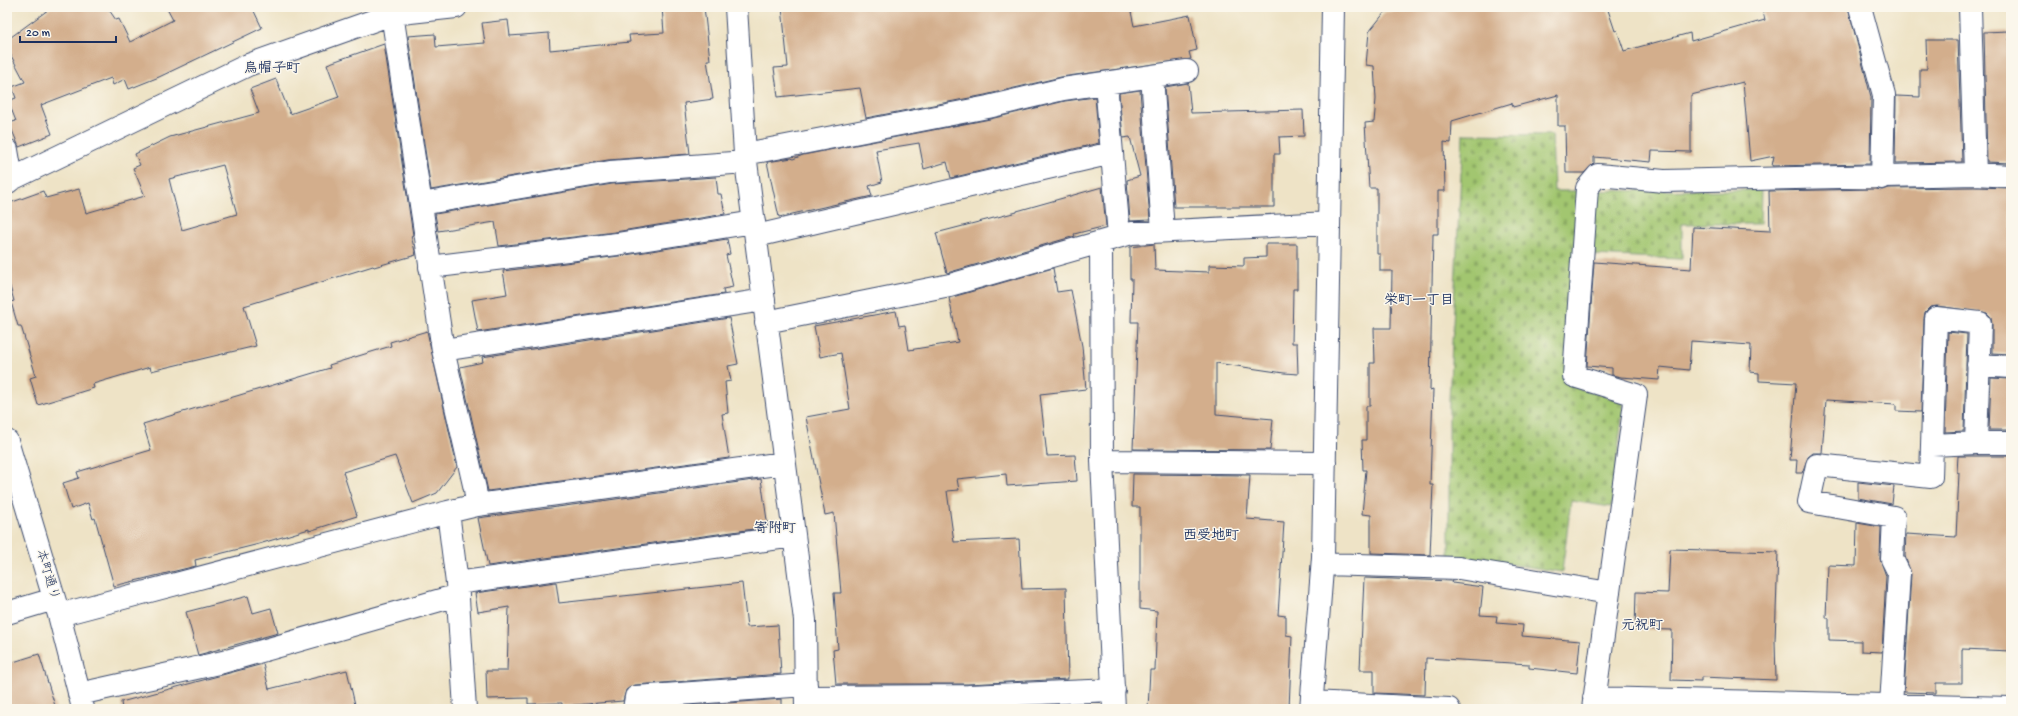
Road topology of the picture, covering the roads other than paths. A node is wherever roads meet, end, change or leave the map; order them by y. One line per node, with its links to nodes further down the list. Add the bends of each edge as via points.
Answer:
1 (456, 7): 6 (street)
2 (736, 7): 12 (street)
3 (1334, 7): 18 (street)
4 (1860, 7): 15 (street, via 1884,95)
5 (1970, 7): 13 (street)
6 (391, 11): 16 (street, via 248,65); 17 (street)
7 (1187, 71): 8 (street)
8 (1152, 76): 9 (street); 20 (street)
9 (1106, 83): 11 (street); 12 (street, via 1063,89)
10 (7, 150): 16 (street)
11 (1112, 153): 19 (street); 21 (street)
12 (746, 158): 17 (street, via 610,172); 19 (street)
13 (1975, 174): 14 (street); 15 (street)
14 (2011, 176)
15 (1882, 178): 40 (street, via 1664,181 1598,176 1586,188 1574,376 1636,395)
16 (10, 181)
17 (421, 204): 22 (street)
18 (1330, 223): 20 (street); 34 (street)
19 (755, 229): 22 (street); 23 (street)
20 (1163, 231): 21 (street, via 1132,233)
21 (1110, 239): 24 (street, via 950,285); 32 (street)
22 (430, 268): 25 (street)
23 (764, 300): 24 (street); 25 (street)
24 (766, 322): 33 (street)
25 (443, 350): 35 (street)
26 (1978, 365): 27 (street); 29 (street); 31 (street, via 1980,323 1936,318)
27 (2011, 367)
28 (7, 441): 41 (street, 本町通り)
29 (1976, 443): 30 (street); 31 (street)
30 (2011, 443)
31 (1932, 445): 48 (street, via 1931,477 1817,465 1809,502 1894,517 1892,559 1899,573)
32 (1102, 461): 34 (street); 44 (street)
33 (784, 463): 35 (street); 37 (street)
34 (1325, 464): 38 (street)
35 (477, 505): 36 (street)
36 (448, 512): 39 (street); 41 (street)
37 (794, 536): 39 (street); 43 (street, via 805,620)
38 (1322, 564): 40 (street, via 1459,568); 47 (street)
39 (458, 589): 45 (street, via 223,662); 50 (street)
40 (1609, 593): 46 (street)
41 (57, 607): 42 (street); 45 (street, 本町通り)
42 (7, 613)
43 (806, 697): 44 (street, via 968,696); 51 (street, via 636,697)
44 (1114, 700)
45 (81, 702)
46 (1593, 703): 48 (street)
47 (1312, 705): 52 (street)
48 (1891, 705): 49 (street)
49 (2011, 708)
50 (465, 709)
51 (634, 709)
52 (1449, 709)

